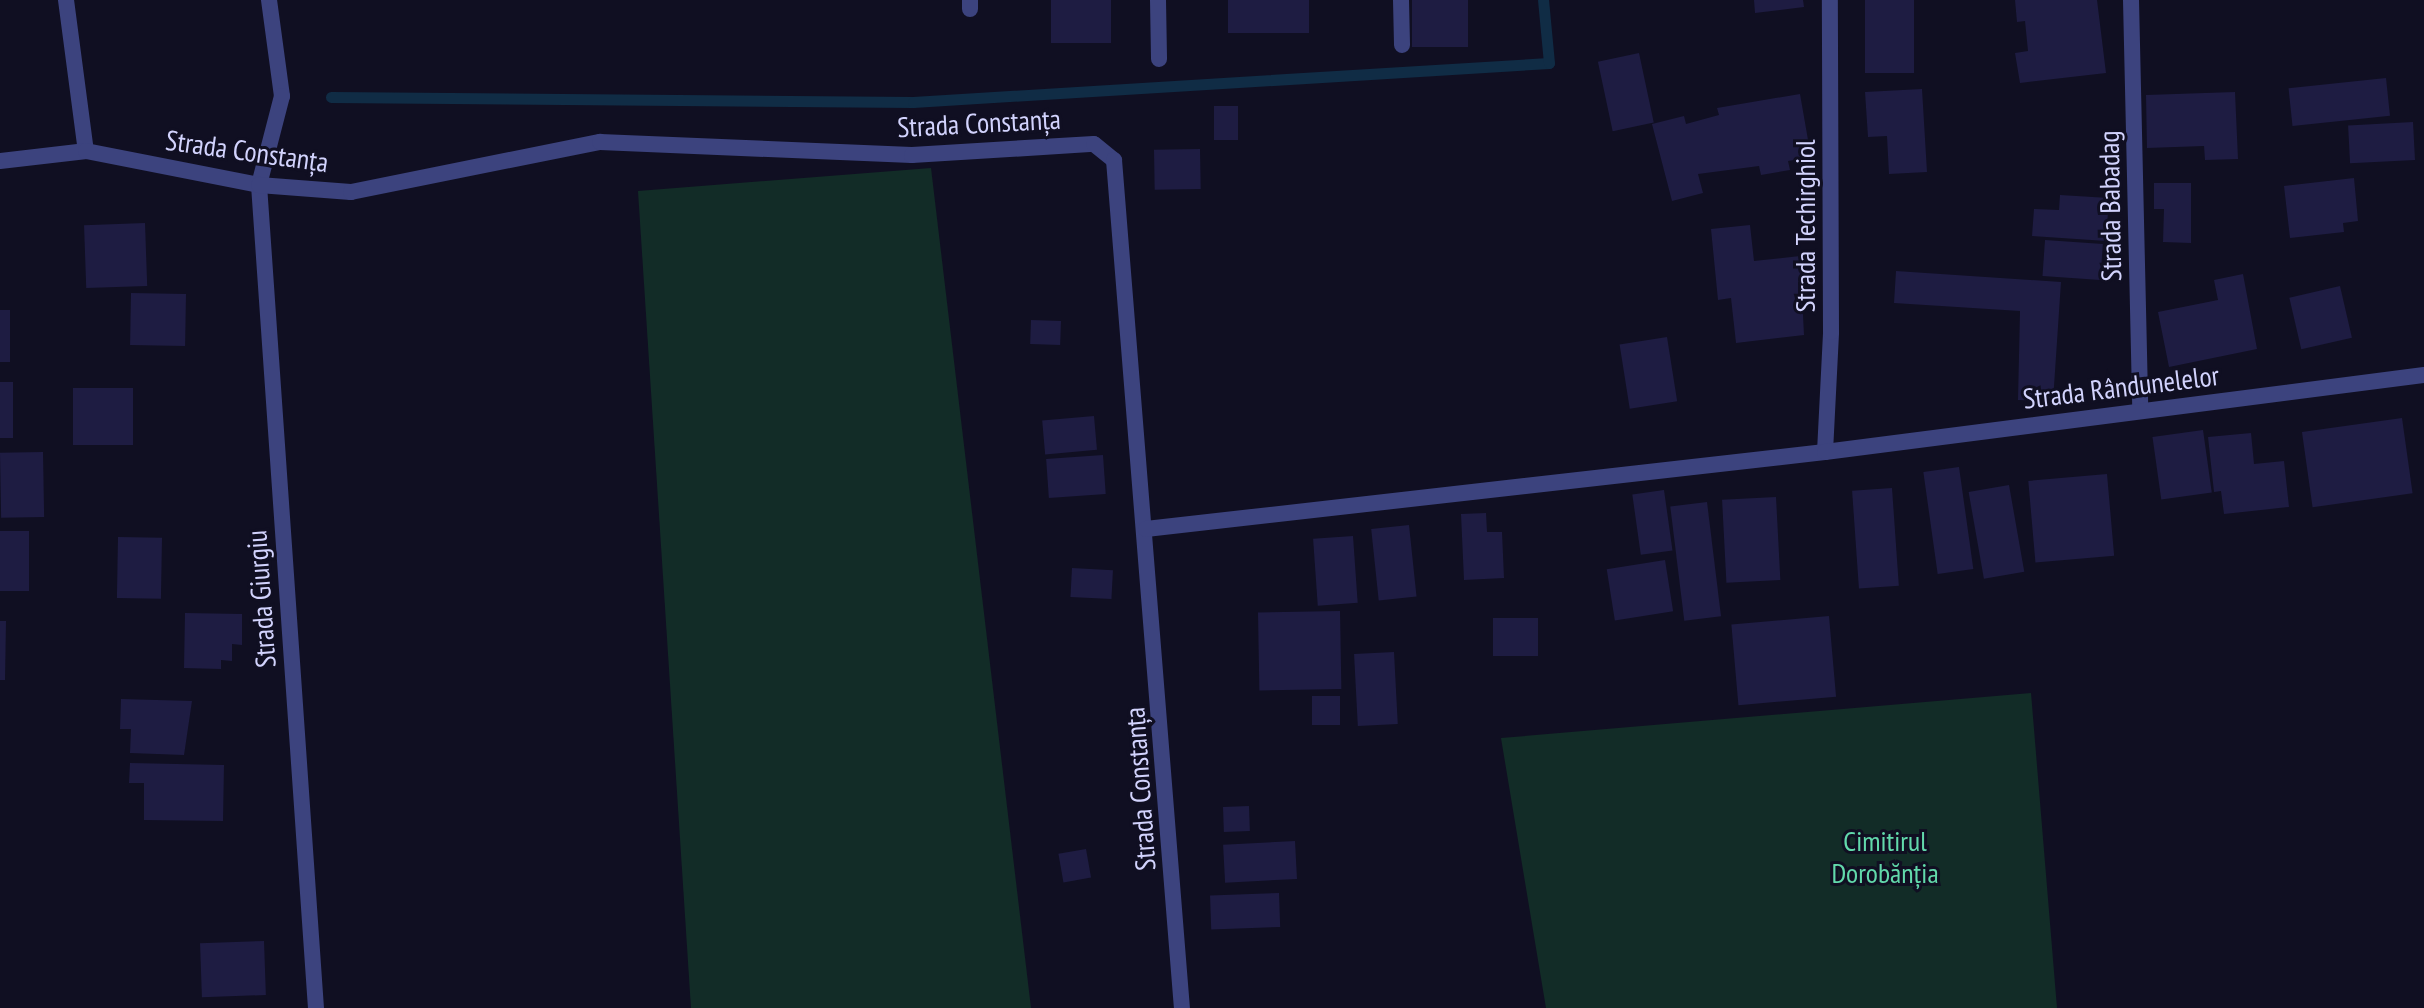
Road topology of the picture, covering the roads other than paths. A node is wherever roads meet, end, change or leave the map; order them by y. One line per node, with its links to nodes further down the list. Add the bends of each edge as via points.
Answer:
1 (66, 0): 9 (street)
2 (269, 0): 11 (street, Strada Giurgiu, via 282,96)
3 (1158, 0): 8 (street)
4 (1401, 0): 7 (street)
5 (1830, 0): 14 (street, Strada Techirghiol, via 1831,332)
6 (2131, 0): 13 (street, Strada Babadag)
7 (1402, 45)
8 (1159, 59)
9 (86, 151): 10 (street, Strada Constanța); 11 (street, Strada Constanța)
10 (0, 161)
11 (259, 185): 15 (street, Strada Constanța, via 351,192 600,142 912,155 1094,144 1114,160); 16 (street, Strada Giurgiu)
12 (2424, 375): 13 (street, Strada Rândunelelor)
13 (2140, 410): 14 (street, Strada Rândunelelor)
14 (1825, 452): 15 (street, Strada Rândunelelor)
15 (1146, 529): 17 (street, Strada Constanța)
16 (316, 1008)
17 (1182, 1008)

